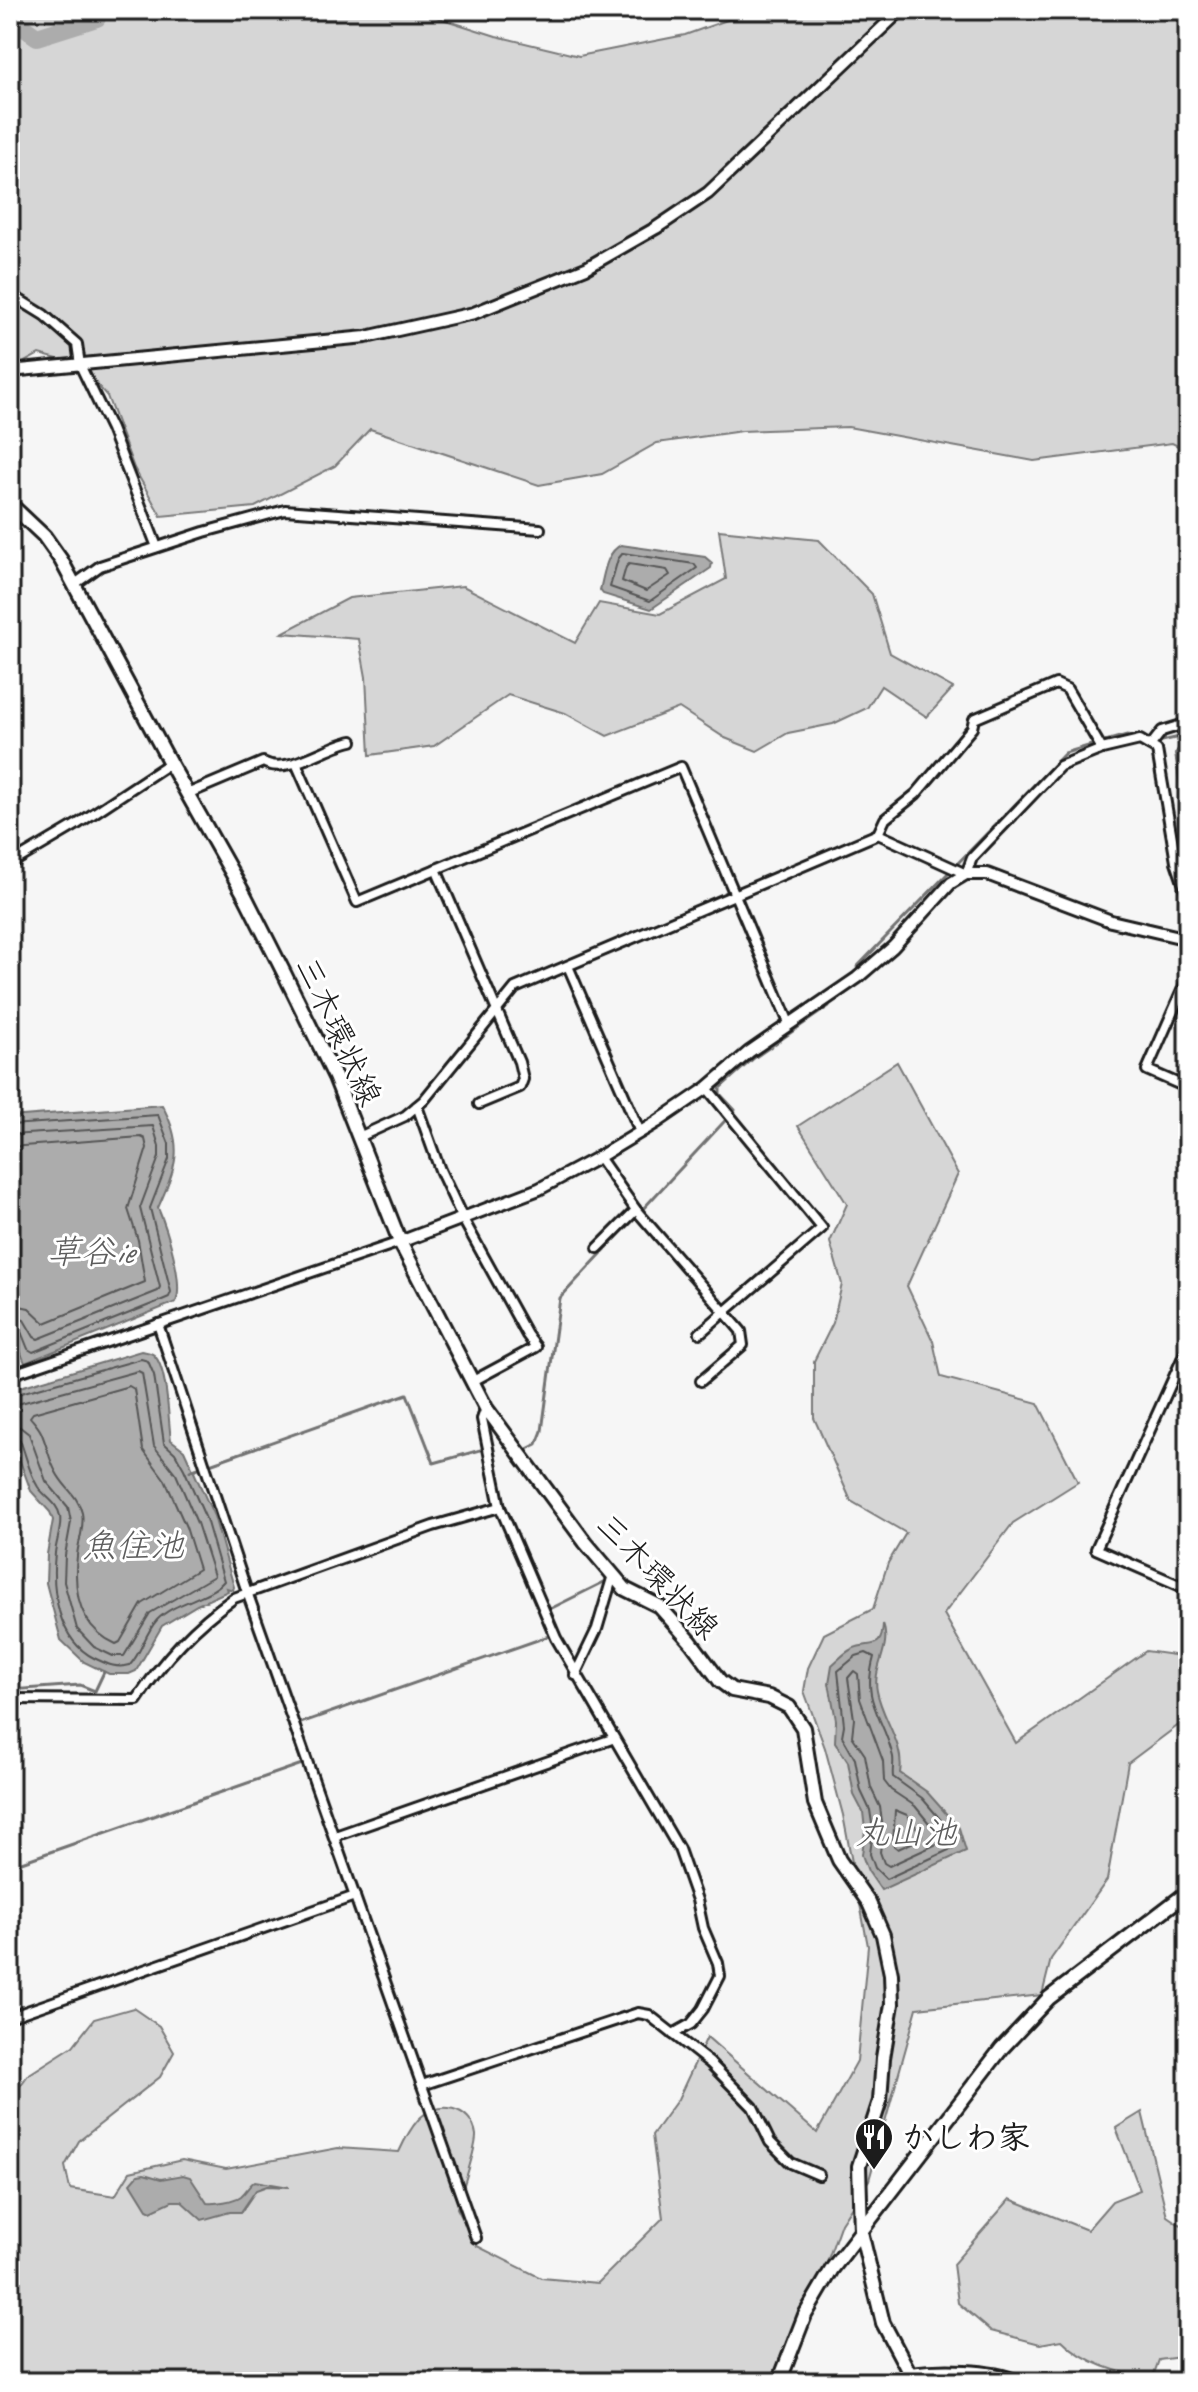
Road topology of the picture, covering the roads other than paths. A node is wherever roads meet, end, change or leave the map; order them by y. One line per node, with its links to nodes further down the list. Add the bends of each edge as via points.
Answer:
1 (901, 10): 3 (street, via 708,193 586,268 474,313 366,337)
2 (10, 294): 3 (street, via 77,344)
3 (80, 365): 4 (street); 7 (street)
4 (10, 371)
5 (10, 504): 8 (main road, 三木環状線, via 44,536)
6 (540, 529): 7 (street, via 285,510)
7 (157, 547): 8 (street, via 100,566)
8 (75, 584): 13 (main road, 三木環状線)
9 (1188, 723): 11 (street, via 1162,731)
10 (352, 741): 14 (street)
11 (1151, 745): 12 (street, via 1140,740); 21 (street, via 1157,750 1176,862)
12 (1102, 749): 16 (street, via 1067,689 1056,684 974,719 916,794 885,819); 19 (street, via 1060,766 972,858)
13 (170, 763): 15 (main road, 三木環状線); 17 (street)
14 (296, 763): 15 (street, via 271,767 263,762); 18 (street, via 357,902)
15 (187, 794): 32 (main road, 三木環状線, via 284,973)
16 (878, 834): 19 (street); 20 (street)
17 (10, 864)
18 (436, 869): 20 (street, via 681,767); 25 (street)
19 (966, 874): 22 (street, via 987,874 1111,921); 26 (street, via 857,978)
20 (735, 894): 23 (street); 26 (street)
21 (1188, 897)
22 (1188, 939)
23 (568, 966): 25 (street, via 515,988); 31 (street)
24 (1188, 977): 28 (street, via 1147,1070)
25 (496, 1012): 29 (street, via 523,1079 520,1087); 30 (street)
26 (789, 1023): 27 (street)
27 (707, 1088): 31 (street); 38 (street, via 822,1228)
28 (1188, 1088)
29 (479, 1104)
30 (417, 1106): 32 (street); 35 (street)
31 (640, 1132): 33 (street)
32 (359, 1137): 36 (main road, 三木環状線)
33 (599, 1157): 34 (street); 35 (street, via 539,1189)
34 (636, 1210): 37 (street); 38 (street)
35 (463, 1219): 36 (street); 43 (street, via 536,1347)
36 (400, 1242): 39 (street); 43 (main road, 三木環状線)
37 (598, 1248)
38 (724, 1312): 40 (street); 44 (street, via 741,1331 743,1345)
39 (158, 1324): 42 (street); 49 (street)
40 (700, 1333)
41 (1188, 1346): 48 (street, via 1096,1549)
42 (10, 1375)
43 (473, 1381): 45 (main road, 三木環状線)
44 (701, 1381)
45 (486, 1408): 46 (street, via 482,1419); 47 (main road, 三木環状線)
46 (500, 1507): 49 (street); 50 (street)
47 (613, 1575): 50 (street, via 597,1629); 60 (main road, 三木環状線, via 625,1589 659,1606 732,1690 789,1707 803,1728 815,1803 839,1860 869,1903 883,1935 892,2004 880,2101 859,2166)
48 (1188, 1589)
49 (247, 1592): 51 (street, via 208,1616 173,1649 137,1700); 53 (street)
50 (575, 1675): 52 (street)
51 (10, 1699)
52 (612, 1739): 53 (street); 57 (street, via 679,1849 718,1963 720,1976 703,2009)
53 (335, 1836): 55 (street)
54 (1188, 1892): 60 (main road, via 1026,2021)
55 (355, 1896): 56 (street); 58 (street)
56 (10, 2017)
57 (673, 2034): 58 (street, via 638,2013); 59 (street, via 753,2107 770,2142 791,2163)
58 (422, 2085): 61 (street)
59 (819, 2175)
60 (861, 2232): 62 (main road, 三木環状線, via 883,2323); 63 (main road, via 805,2315)
61 (476, 2238)
62 (912, 2378): 64 (main road, via 941,2370)
63 (779, 2382)
64 (1017, 2382)

